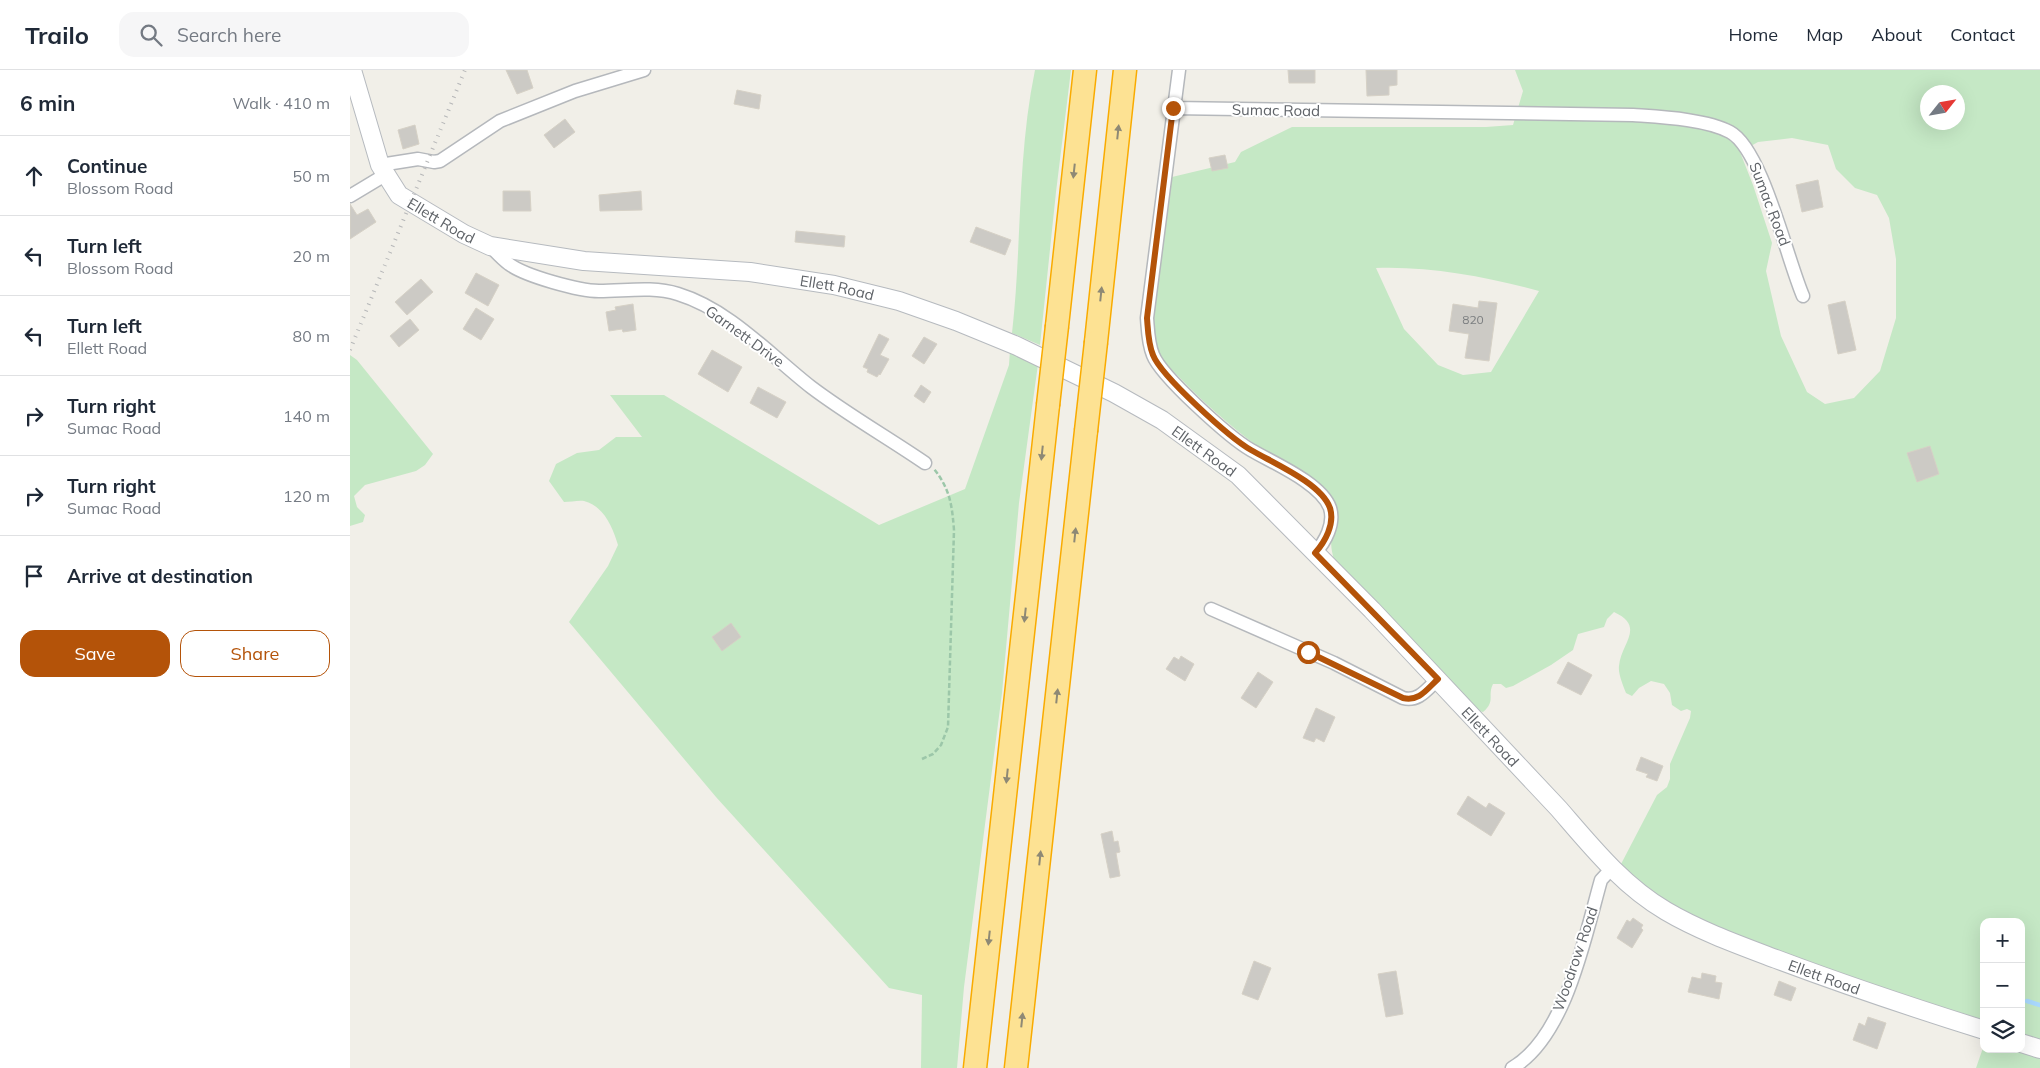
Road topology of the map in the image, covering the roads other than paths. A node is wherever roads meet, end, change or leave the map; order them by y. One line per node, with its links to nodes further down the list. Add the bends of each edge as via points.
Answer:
1 (352, 70): 7 (street, Ellett Road)
2 (644, 70): 7 (street, via 575,91 500,121 440,161 418,159)
3 (1085, 70): 19 (highway, one-way to 19, bridge)
4 (1125, 70): 20 (highway, one-way to 4, bridge)
5 (1179, 70): 6 (street)
6 (1173, 108): 10 (street, Sumac Road, via 1633,115 1716,126 1731,132 1746,146 1755,162); 12 (street, via 1147,318 1153,356 1186,394 1248,449 1322,496 1330,509 1330,527 1325,542)
7 (383, 170): 8 (street); 9 (street, Ellett Road, via 400,195)
8 (350, 196)
9 (490, 246): 11 (street, Garnett Drive, via 509,264 536,278 596,291 654,289 701,303 753,339 819,392); 12 (street, Ellett Road, via 584,261 750,272 834,285 899,301 956,321 1017,346 1162,420 1238,475)
10 (1803, 296)
11 (925, 463)
12 (1315, 553): 14 (street, Ellett Road)
13 (1211, 609): 14 (street, via 1409,700 1419,697)
14 (1438, 679): 15 (street, Ellett Road)
15 (1612, 868): 16 (street, Ellett Road, via 1665,910 1708,932 1846,986); 21 (street, Woodrow Road, via 1601,880 1564,1002 1539,1044)
16 (1980, 1029)
17 (2025, 1043): 18 (street)
18 (2040, 1049)
19 (974, 1068)
20 (1016, 1068)
21 (1512, 1068)

